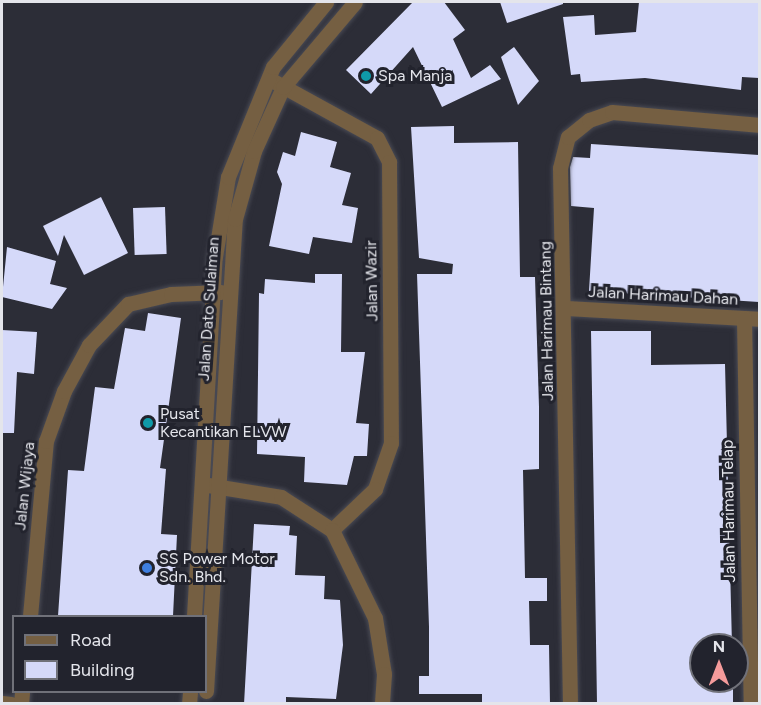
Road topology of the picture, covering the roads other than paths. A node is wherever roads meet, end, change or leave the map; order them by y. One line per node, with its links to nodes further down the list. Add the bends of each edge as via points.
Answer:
1 (326, 2): 3 (street, Jalan Dato Sulaiman)
2 (355, 2): 4 (street, Jalan Dato Sulaiman, via 308,51)
3 (267, 78): 4 (street, Jalan Wazir); 6 (street, Jalan Dato Sulaiman, via 228,177)
4 (283, 87): 6 (street, Jalan Dato Sulaiman, via 245,178); 10 (street, Jalan Wazir, via 377,138 389,162 391,443 375,489)
5 (759, 124): 7 (street, Jalan Harimau Bintang, via 612,112 589,120 568,137 561,168)
6 (220, 292): 9 (street, Jalan Dato Sulaiman); 11 (street, Jalan Wijaya, via 128,304 89,345 64,391 46,441)
7 (565, 308): 8 (street, Jalan Harimau Dahan); 17 (street, Jalan Harimau Bintang)
8 (752, 318): 18 (street, Jalan Harimau Telap)
9 (209, 486): 10 (street, via 281,497); 12 (street, Jalan Dato Sulaiman); 13 (street, Jalan Dato Sulaiman)
10 (332, 531): 16 (street, via 375,618 384,674)
11 (30, 615)
12 (194, 615)
13 (207, 623)
14 (2, 703): 15 (street)
15 (11, 704)
16 (382, 704)
17 (570, 704)
18 (751, 704)

